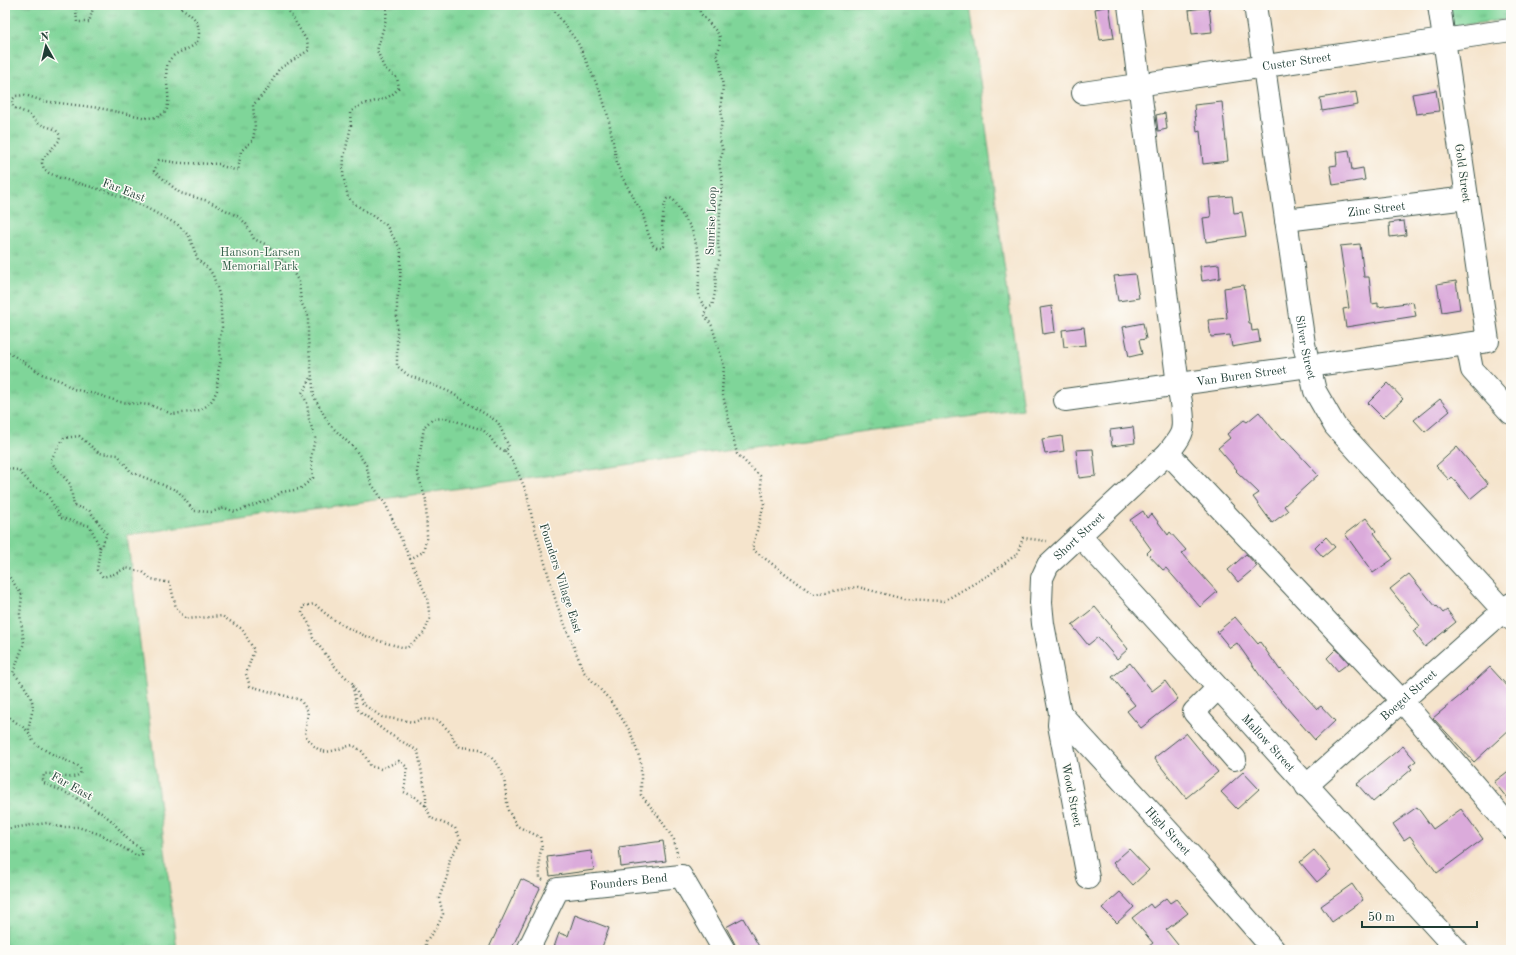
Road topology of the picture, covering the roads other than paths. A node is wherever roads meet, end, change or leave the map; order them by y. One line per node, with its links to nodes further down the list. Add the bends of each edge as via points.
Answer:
1 (1129, 5): 7 (street, Short Street)
2 (1256, 5): 6 (street, Silver Street)
3 (1439, 5): 5 (street, Gold Street)
4 (1511, 30): 5 (street, Custer Street)
5 (1444, 39): 6 (street, Custer Street); 9 (street, Gold Street)
6 (1264, 65): 7 (street, Custer Street); 10 (street, Silver Street)
7 (1140, 85): 8 (street, Custer Street); 13 (street, Short Street)
8 (1083, 93)
9 (1467, 198): 10 (street, Zinc Street); 11 (street, Gold Street)
10 (1286, 220): 12 (street, Silver Street)
11 (1477, 342): 12 (street, Van Buren Street); 15 (street, Gold Street, via 1472,370)
12 (1309, 366): 13 (street, Van Buren Street); 18 (street, Silver Street, via 1315,391 1335,426)
13 (1178, 385): 14 (street, Van Buren Street); 16 (street, Short Street, via 1182,430)
14 (1065, 400)
15 (1511, 413)
16 (1168, 453): 17 (street, Short Street); 20 (street)
17 (1080, 536): 19 (street, Mallow Street); 21 (street, Short Street, via 1048,565 1042,578 1043,624)
18 (1509, 611): 20 (street, Boegel Street)
19 (1218, 688): 22 (street, via 1194,712); 23 (street, Mallow Street)
20 (1402, 701): 23 (street, Boegel Street); 24 (street)
21 (1060, 713): 25 (street, Wood Street, via 1058,725); 28 (street, High Street)
22 (1235, 759)
23 (1306, 786): 29 (street, Mallow Street)
24 (1511, 828)
25 (1088, 878)
26 (528, 950): 27 (street, Founders Bend, via 558,889 681,876)
27 (724, 950)
28 (1274, 950)
29 (1457, 950)

